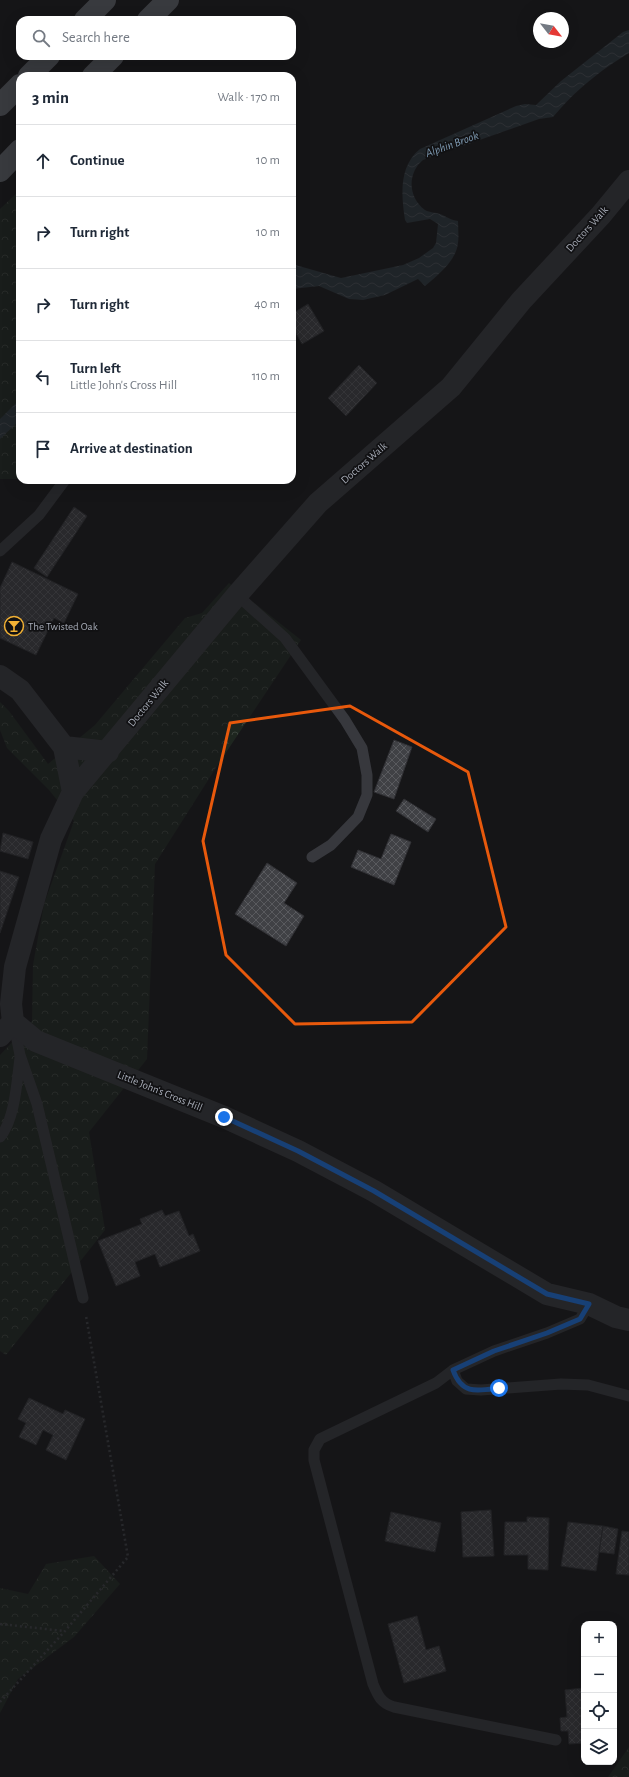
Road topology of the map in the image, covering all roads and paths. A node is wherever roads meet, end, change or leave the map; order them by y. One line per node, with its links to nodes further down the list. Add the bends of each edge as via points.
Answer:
1 (105, 0): 3 (highway)
2 (168, 0): 4 (highway)
3 (89, 16)
4 (152, 16)
5 (45, 60): 7 (highway)
6 (109, 60): 8 (highway)
7 (33, 72)
8 (97, 72)
9 (16, 89): 10 (highway)
10 (0, 105)
11 (16, 154): 12 (highway)
12 (0, 171)
13 (629, 181): 16 (street, Doctors Walk, via 521,301 451,387 318,503)
14 (62, 484): 15 (lane, via 39,515)
15 (0, 551)
16 (237, 595): 19 (street, Doctors Walk); 21 (lane, via 285,638 336,707 362,748 367,775 367,795 358,817 331,845)
17 (0, 676): 18 (street, via 20,690)
18 (64, 747): 19 (street); 20 (street)
19 (108, 752): 20 (street, Little John's Cross Hill)
20 (73, 792): 22 (street, Little John's Cross Hill, via 51,838 16,966)
21 (312, 857)
22 (6, 1029): 23 (street, Little John's Cross Hill)
23 (28, 1048): 24 (lane, via 7,1130); 25 (lane, via 38,1104); 26 (street, Little John's Cross Hill, via 224,1117 298,1151 374,1191 547,1294)
24 (0, 1137)
25 (83, 1298): 31 (path, via 128,1557)
26 (589, 1304): 27 (street, Little John's Cross Hill, via 616,1317); 28 (lane, via 580,1319 494,1351)
27 (629, 1320)
28 (453, 1370): 29 (lane, via 457,1381 466,1389 588,1385); 33 (lane, via 436,1383 320,1439 314,1450 314,1460 373,1684 380,1699 394,1707)
29 (629, 1396)
30 (0, 1624): 31 (path)
31 (65, 1632): 32 (path)
32 (0, 1702)
33 (556, 1740)

